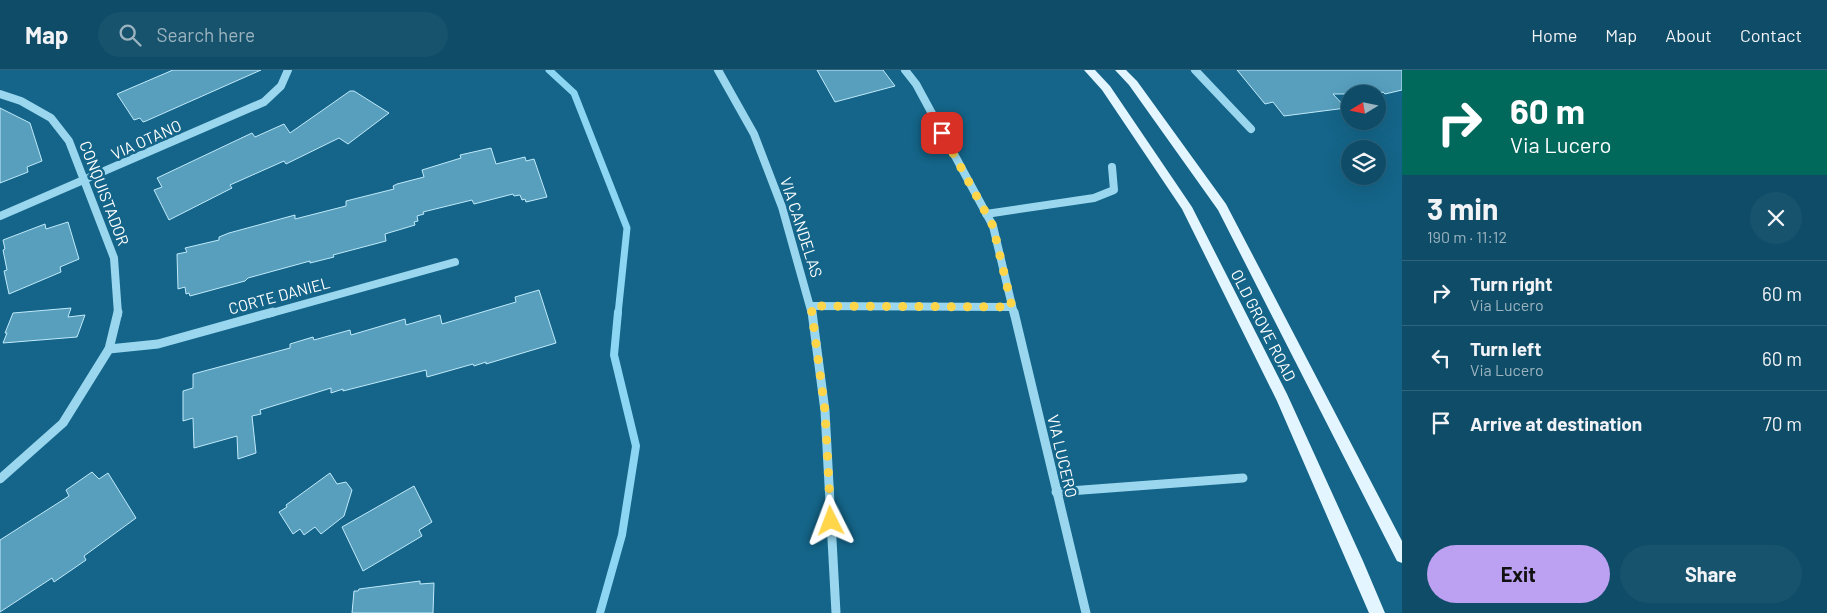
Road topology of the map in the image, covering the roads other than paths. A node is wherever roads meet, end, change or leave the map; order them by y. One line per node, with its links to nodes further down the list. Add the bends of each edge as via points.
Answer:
1 (288, 70): 10 (street, VIA OTANO, via 281,86 264,102)
2 (718, 70): 14 (street, VIA CANDELAS, via 754,134 782,207)
3 (905, 70): 11 (street, VIA LUCERO, via 916,84)
4 (1089, 70): 23 (main road, OLD GROVE ROAD, via 1106,88 1186,207 1282,398)
5 (1120, 70): 20 (main road, OLD GROVE ROAD, via 1222,207)
6 (1194, 70): 8 (street)
7 (0, 94): 10 (street, CONQUISTADOR, via 21,100 51,118 69,141)
8 (1251, 129)
9 (1112, 167): 11 (street, via 1114,190 1094,198)
10 (84, 181): 12 (street, VIA OTANO); 16 (street, CONQUISTADOR, via 114,258 118,313)
11 (986, 214): 15 (street, VIA LUCERO, via 993,226)
12 (0, 216)
13 (455, 262): 16 (street, CORTE DANIEL, via 158,344)
14 (811, 306): 15 (street); 21 (street, VIA CANDELAS, via 825,411)
15 (1012, 307): 19 (street, VIA LUCERO)
16 (109, 349): 18 (street, CONQUISTADOR, via 62,423)
17 (1243, 478): 19 (street)
18 (0, 479)
19 (1056, 492): 22 (street, VIA LUCERO)
20 (1402, 556)
21 (836, 613)
22 (1086, 613)
23 (1377, 613)

